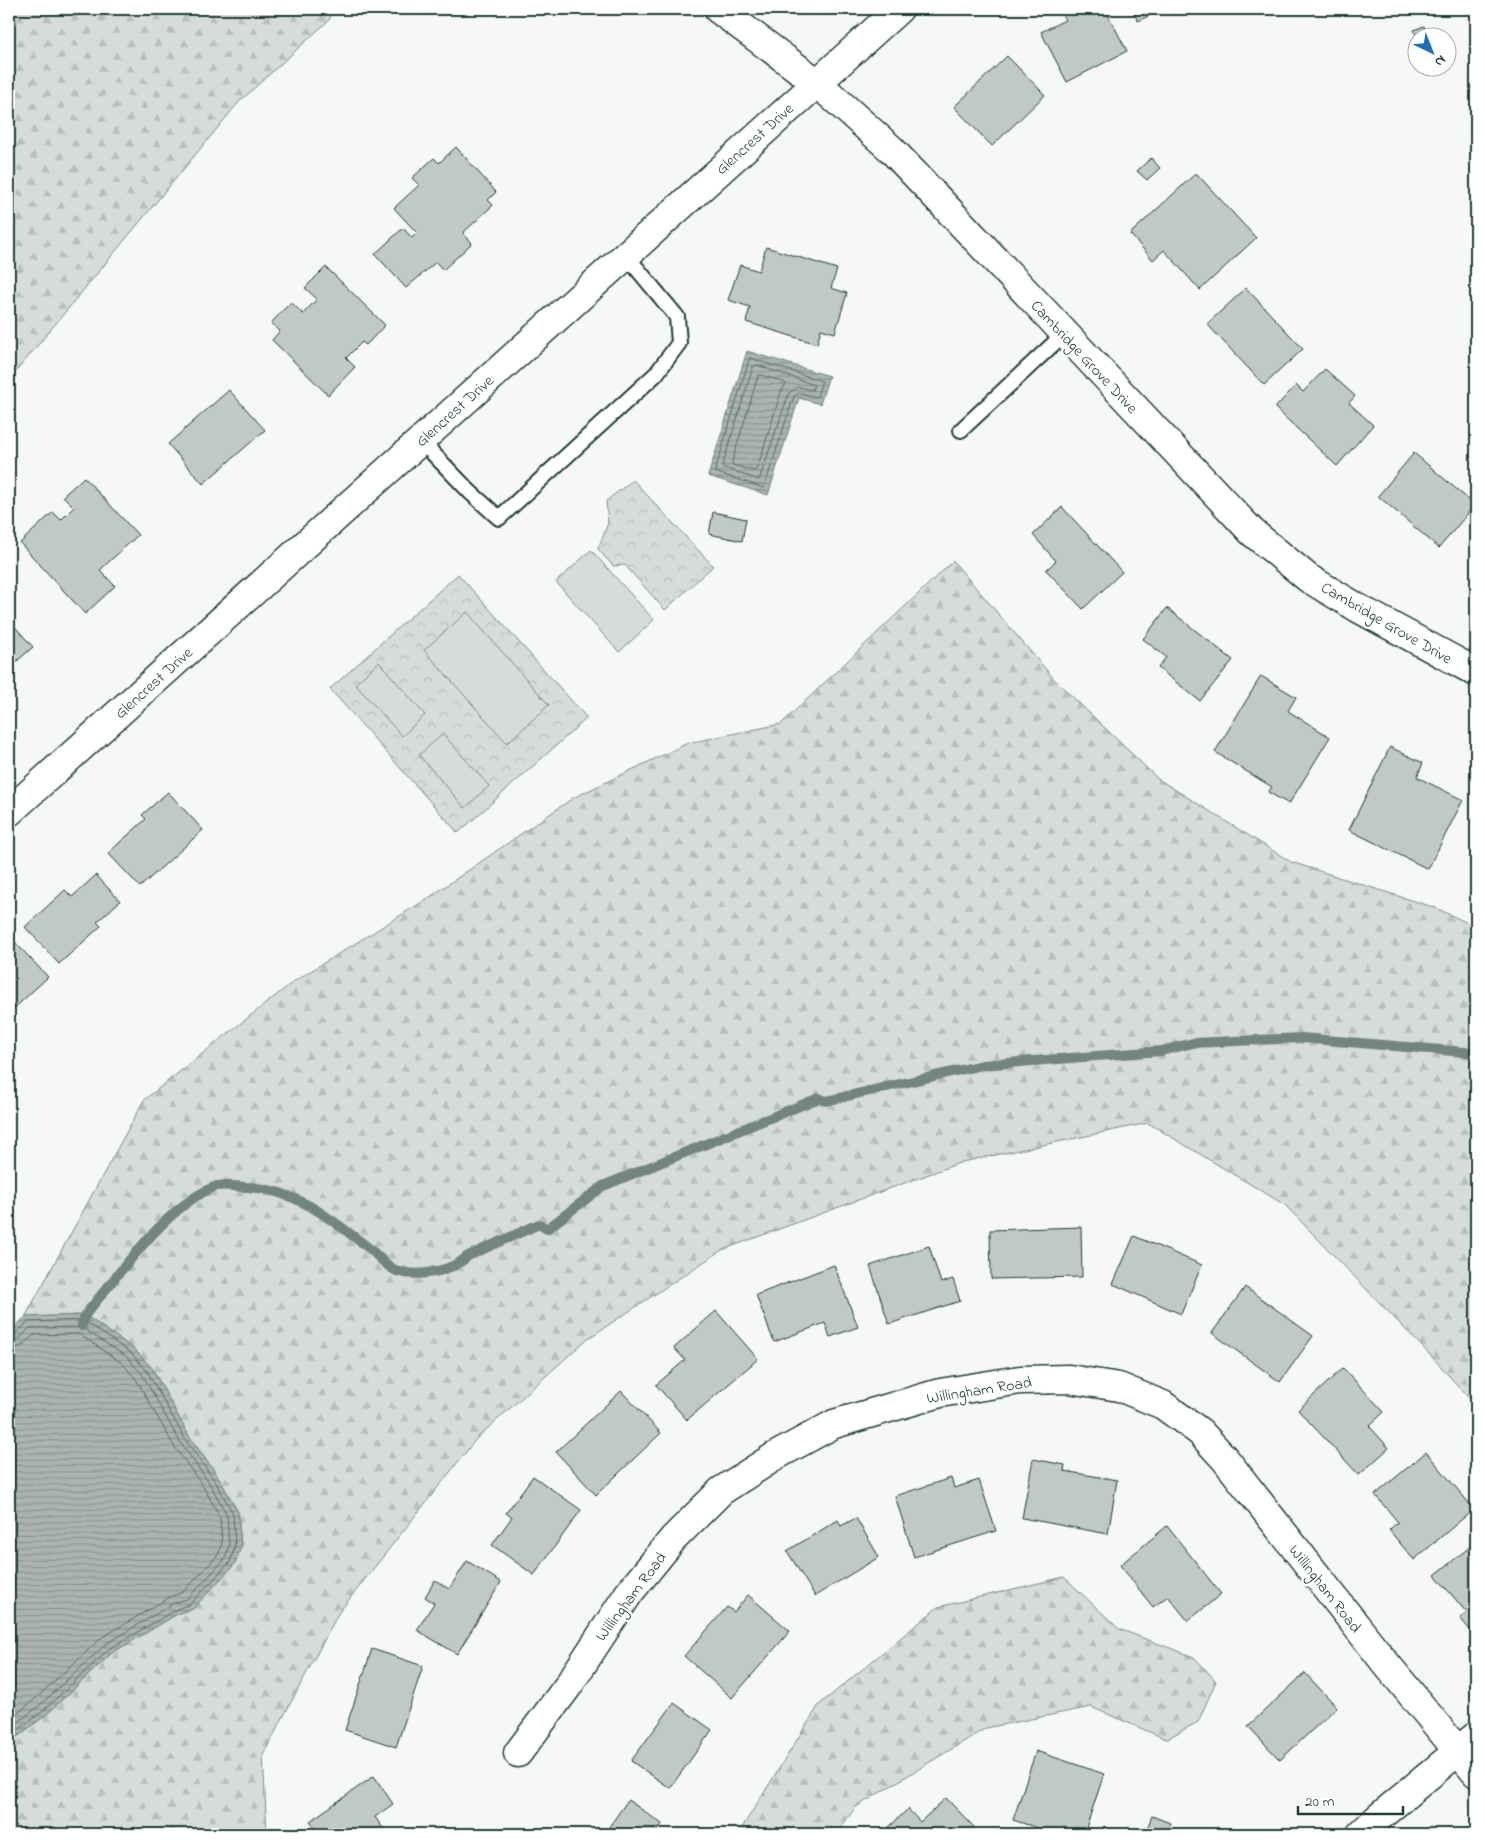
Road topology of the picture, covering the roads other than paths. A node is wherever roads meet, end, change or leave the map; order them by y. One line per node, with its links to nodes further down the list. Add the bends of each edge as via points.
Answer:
1 (718, 9): 3 (street, Cambridge Grove Drive)
2 (899, 9): 3 (street, Glencrest Drive)
3 (816, 82): 4 (street, Glencrest Drive); 5 (street, Cambridge Grove Drive, via 891,149)
4 (625, 254): 7 (street, Glencrest Drive); 7 (lane, via 677,317 679,343 656,374 499,518)
5 (1064, 334): 6 (lane); 8 (street, Cambridge Grove Drive, via 1252,532 1308,578)
6 (961, 430)
7 (420, 440): 9 (street, Glencrest Drive)
8 (1476, 672)
9 (9, 812)
10 (1467, 1742): 11 (street, Willingham Road, via 1384,1661 1225,1459 1200,1432 1163,1406 1120,1387 1069,1379 1020,1380 940,1393 834,1424 721,1491 673,1539 629,1593 568,1686); 12 (street, Willingham Road); 13 (street)
11 (518, 1753)
12 (1476, 1772)
13 (1361, 1834)

